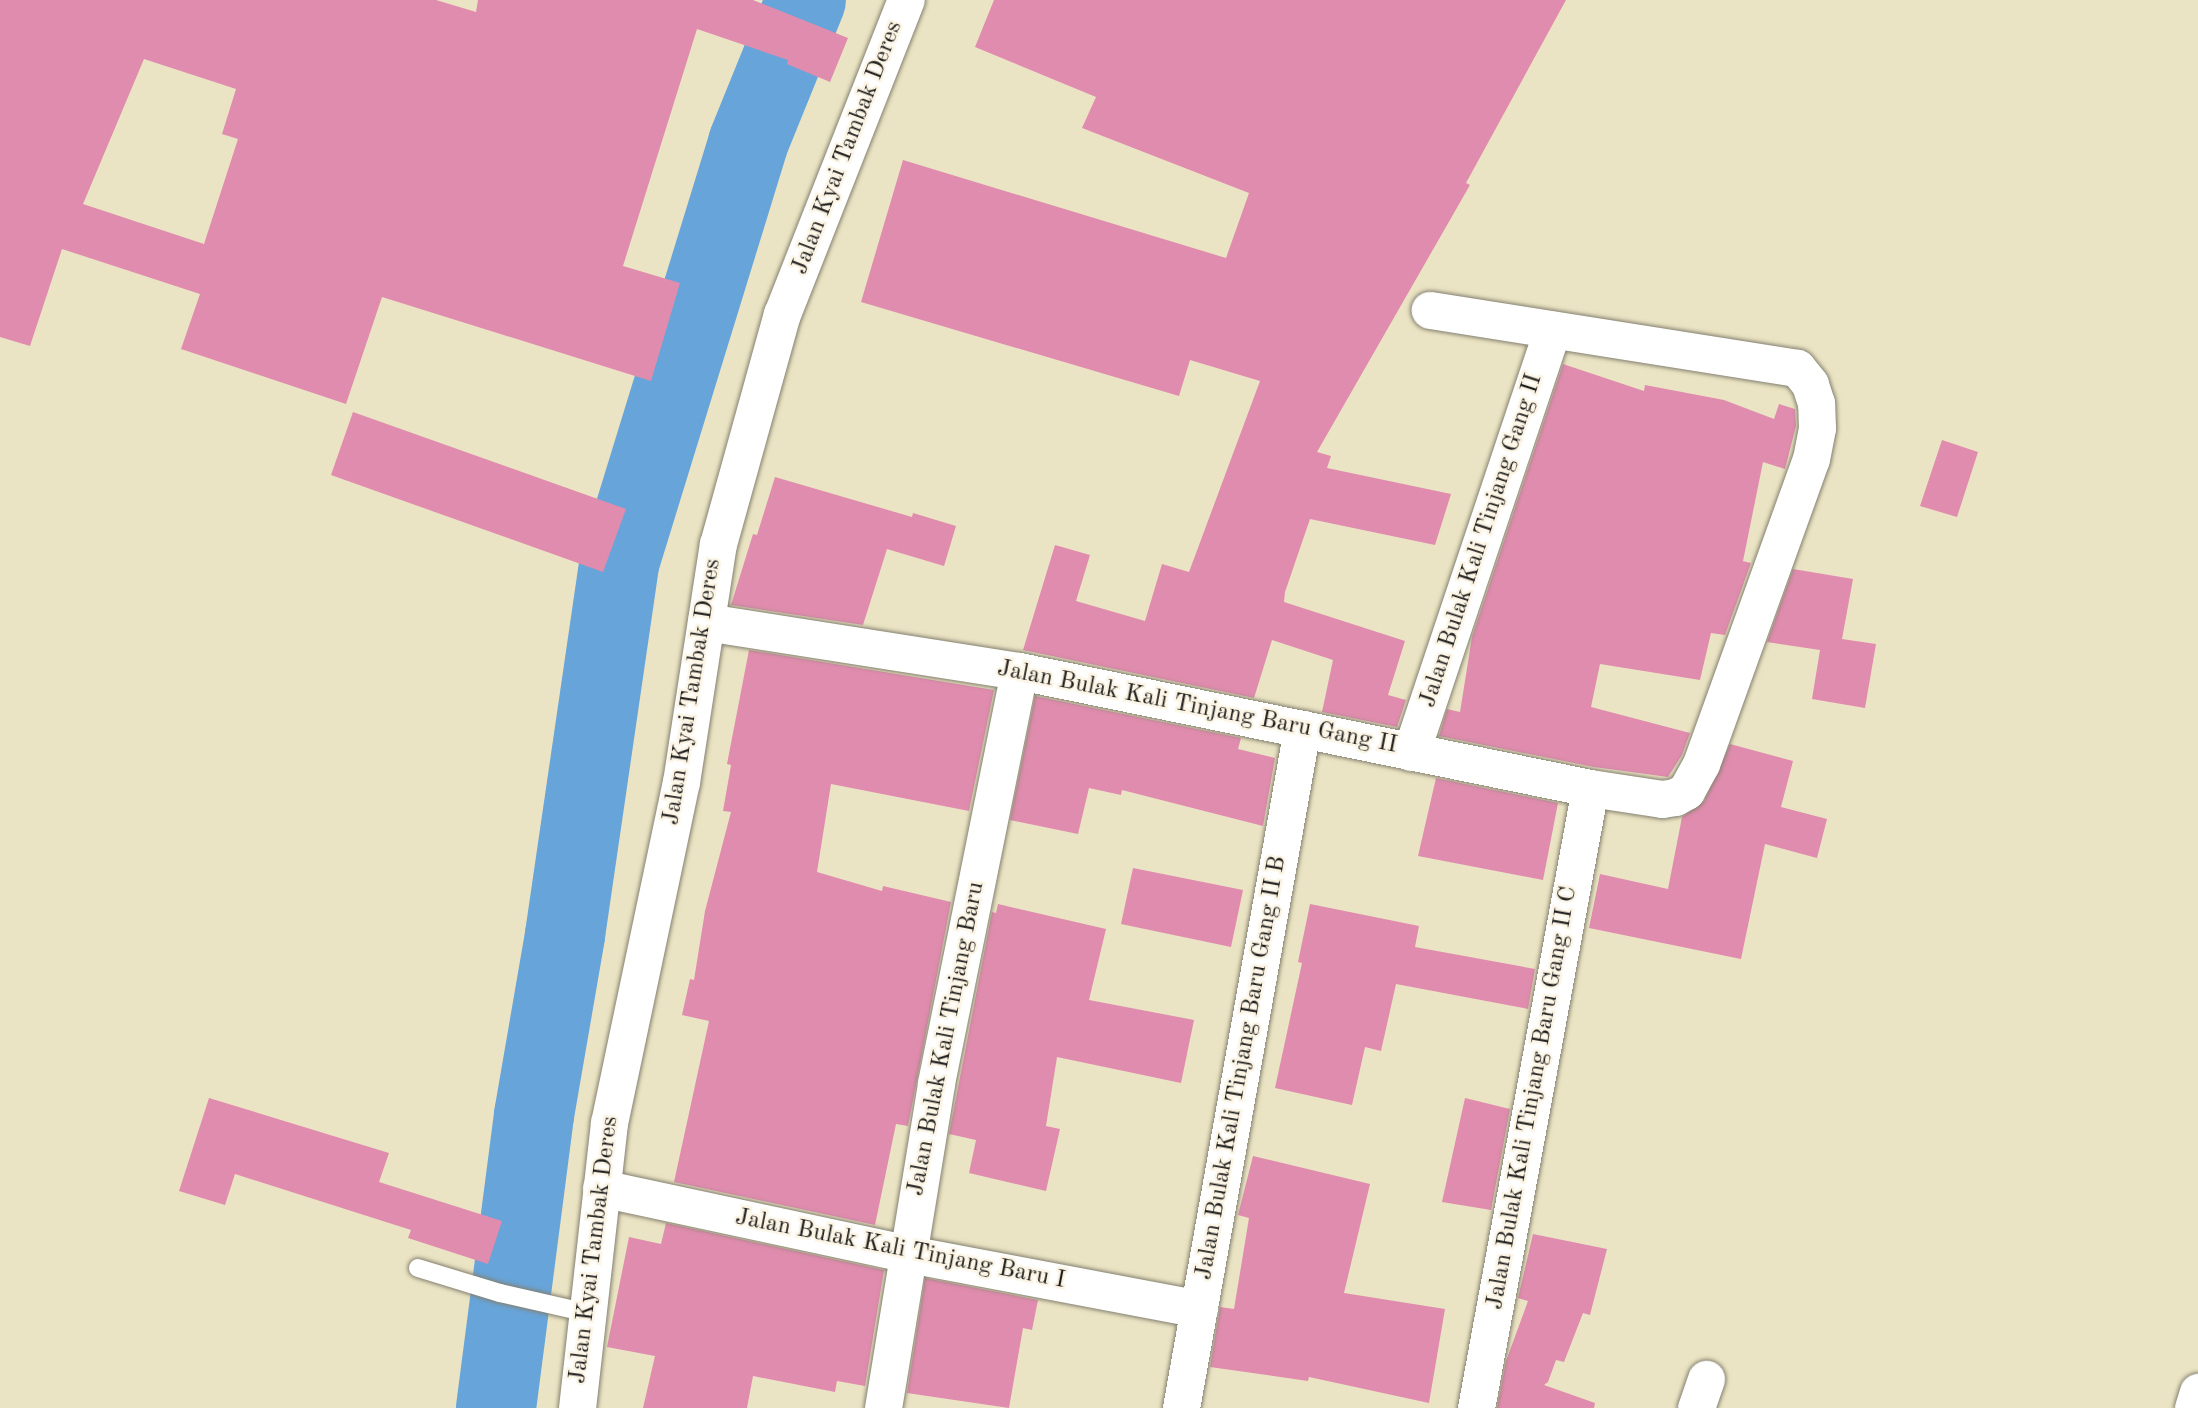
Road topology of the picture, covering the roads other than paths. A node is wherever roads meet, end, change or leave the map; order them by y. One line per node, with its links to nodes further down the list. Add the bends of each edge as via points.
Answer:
1 (906, 0): 4 (street, Jalan Kyai Tambak Deres, via 782,314 718,544)
2 (1430, 310): 3 (street)
3 (1552, 330): 7 (street, Jalan Bulak Kali Tinjang Gang II); 8 (street, Jalan Bulak Kali Tinjang Baru Gang II, via 1797,368 1810,384 1816,403 1811,459 1701,764 1686,791 1662,799)
4 (706, 622): 5 (street, Jalan Bulak Kali Tinjang Baru Gang II); 9 (street, Jalan Kyai Tambak Deres, via 681,782 608,1123)
5 (1018, 671): 6 (street, Jalan Bulak Kali Tinjang Baru Gang II); 10 (street, Jalan Bulak Kali Tinjang Baru, via 936,1083)
6 (1302, 729): 7 (street, Jalan Bulak Kali Tinjang Baru Gang II); 12 (street, Jalan Bulak Kali Tinjang Baru Gang II B)
7 (1412, 752): 8 (street, Jalan Bulak Kali Tinjang Baru Gang II)
8 (1590, 788): 18 (street, Jalan Bulak Kali Tinjang Baru Gang II C)
9 (601, 1188): 10 (street, Jalan Bulak Kali Tinjang Baru I); 13 (street, Jalan Kyai Tambak Deres)
10 (909, 1254): 12 (street, Jalan Bulak Kali Tinjang Baru I); 16 (street, Jalan Bulak Kali Tinjang Baru)
11 (418, 1268): 13 (lane, via 507,1295)
12 (1199, 1309): 17 (street, Jalan Bulak Kali Tinjang Baru Gang II B)
13 (588, 1312): 15 (street, Jalan Kyai Tambak Deres)
14 (2198, 1392): 19 (street)
15 (577, 1408)
16 (883, 1408)
17 (1181, 1408)
18 (1476, 1408)
19 (2193, 1408)

